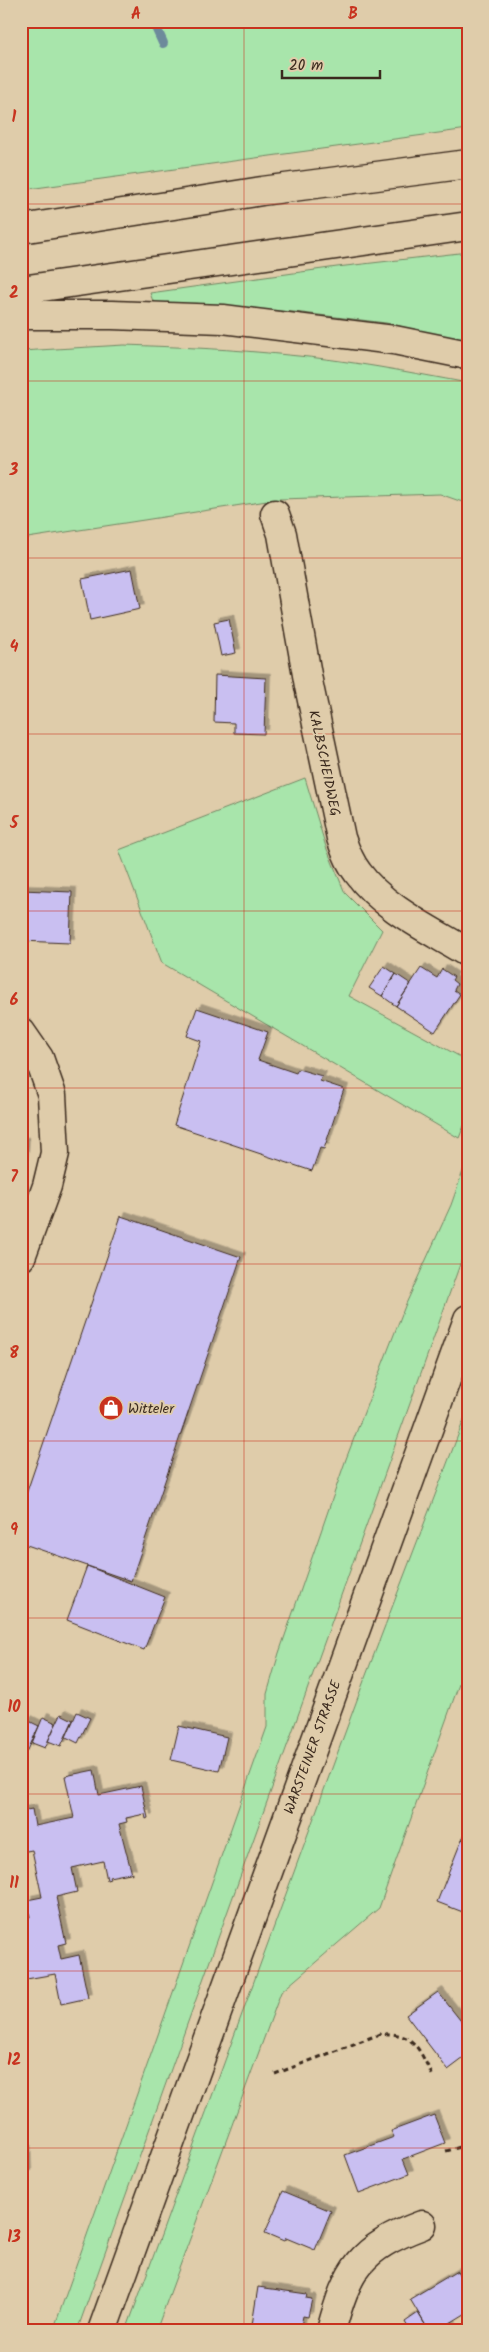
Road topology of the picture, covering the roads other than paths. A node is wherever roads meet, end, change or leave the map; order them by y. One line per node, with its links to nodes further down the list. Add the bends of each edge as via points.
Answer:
1 (468, 164): 3 (main road, via 262,191)
2 (468, 226): 4 (main road)
3 (21, 229)
4 (21, 290)
5 (21, 315): 6 (main road, via 224,319 394,340)
6 (468, 355)
7 (275, 514): 8 (main road, KALBSCHEIDWEG, via 282,534 340,838 348,858 356,872 378,895)
8 (468, 953)
9 (21, 1032): 10 (main road, via 45,1073 52,1095 55,1134 55,1153 47,1186)
10 (21, 1258)
11 (468, 1319): 13 (main road, WARSTEINER STRASSE)
12 (422, 2225): 14 (main road, via 390,2237 355,2266)
13 (102, 2331)
14 (331, 2331)

